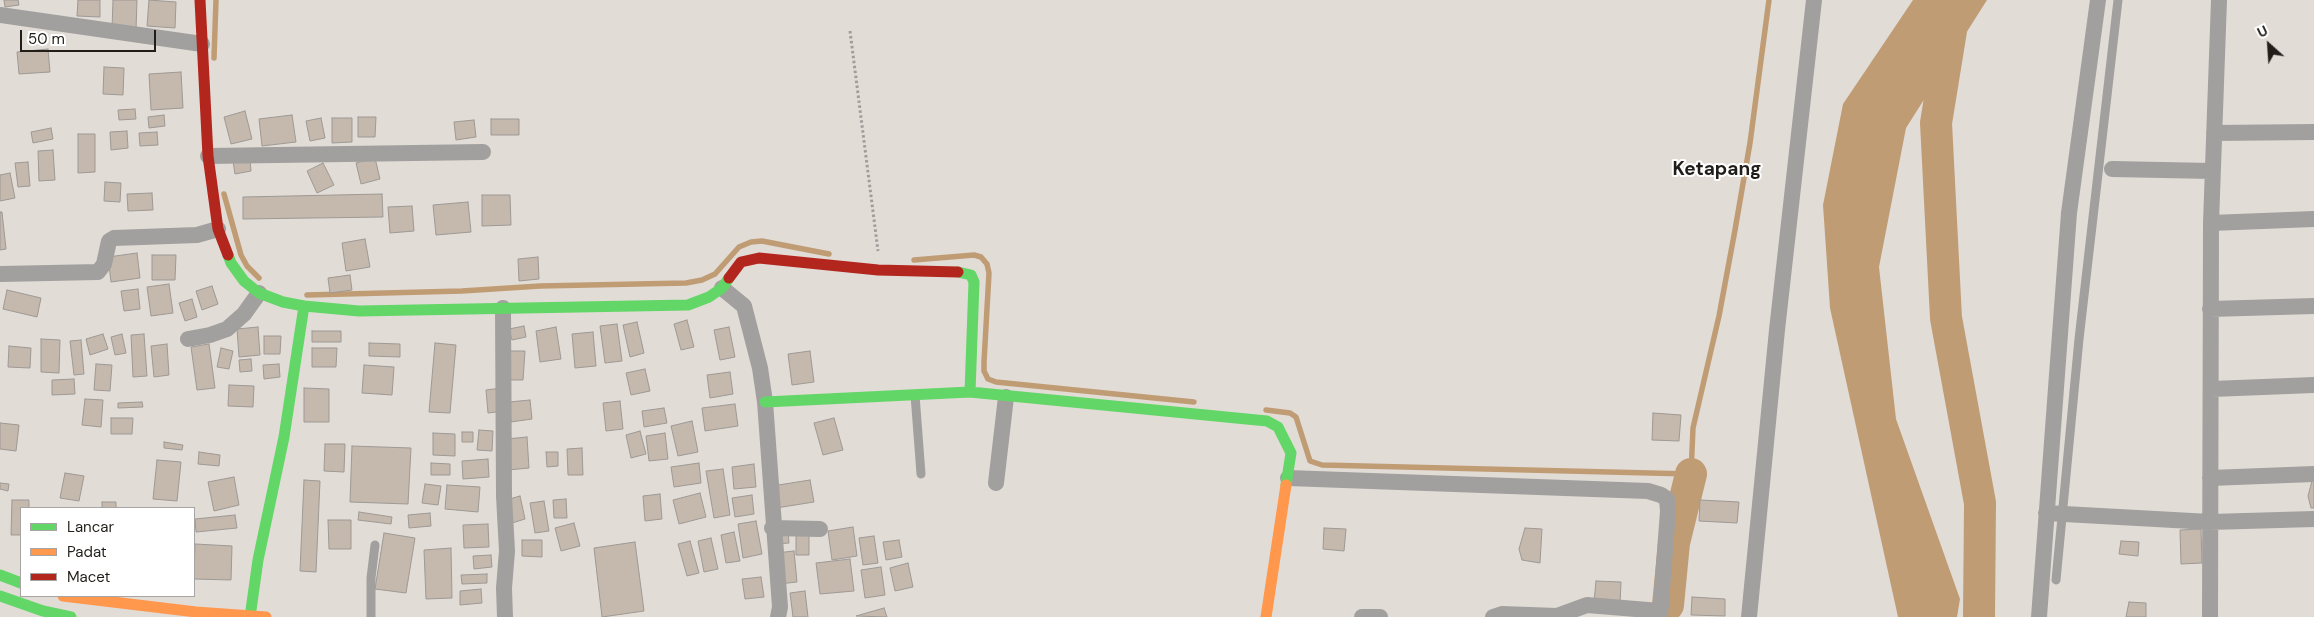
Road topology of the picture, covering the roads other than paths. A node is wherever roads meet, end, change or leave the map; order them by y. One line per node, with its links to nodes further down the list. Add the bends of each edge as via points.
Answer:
1 (200, 0): 7 (main road)
2 (1814, 0): 58 (street)
3 (2098, 0): 36 (street, via 2069,213)
4 (2118, 0): 36 (lane, via 2079,339)
5 (2219, 0): 8 (street)
6 (0, 15): 7 (street)
7 (202, 44): 11 (main road)
8 (2214, 132): 9 (street); 13 (street)
9 (2314, 132)
10 (483, 152): 11 (street)
11 (214, 156): 16 (main road)
12 (2112, 169): 13 (street)
13 (2212, 171): 15 (street)
14 (2314, 219): 15 (street)
15 (2211, 223): 23 (street)
16 (218, 229): 17 (street, via 197,235 114,238 107,245 104,264 98,272); 19 (main road, via 231,264)
17 (0, 274)
18 (722, 288): 22 (main road, via 709,298 688,305); 27 (main road, via 740,262 759,258 971,275 974,282); 30 (street, via 744,306)
19 (259, 293): 20 (main road); 24 (street, via 244,314 226,329)
20 (304, 306): 22 (main road, via 359,311); 48 (main road, via 284,437 258,560)
21 (2314, 306): 23 (street)
22 (503, 308): 52 (street)
23 (2210, 309): 26 (street)
24 (188, 339)
25 (2314, 385): 26 (street)
26 (2212, 389): 34 (street)
27 (970, 392): 28 (main road); 29 (main road)
28 (914, 395): 30 (main road); 31 (lane)
29 (1006, 397): 33 (main road, via 1267,421 1278,428 1291,453); 35 (street)
30 (765, 402): 39 (street)
31 (921, 474)
32 (2314, 474): 34 (street)
33 (1288, 478): 47 (street, via 1648,491 1667,499); 54 (main road)
34 (2210, 478): 38 (street)
35 (996, 482)
36 (2054, 513): 38 (street); 43 (lane); 59 (street)
37 (2314, 519): 38 (street)
38 (2210, 522): 60 (street)
39 (772, 528): 40 (street); 53 (street, via 780,607)
40 (820, 529)
41 (375, 545): 51 (lane)
42 (0, 575): 44 (main road)
43 (2056, 580)
44 (20, 583)
45 (0, 596): 49 (main road)
46 (71, 597): 48 (main road)
47 (1660, 614): 57 (street, via 1587,605 1557,616 1502,614)
48 (250, 616): 50 (main road)
49 (71, 617)
50 (266, 617)
51 (371, 617)
52 (505, 617)
53 (778, 617)
54 (1266, 617)
55 (1362, 617): 56 (street)
56 (1380, 617)
57 (1493, 617)
58 (1749, 617)
59 (2039, 617)
60 (2210, 617)

